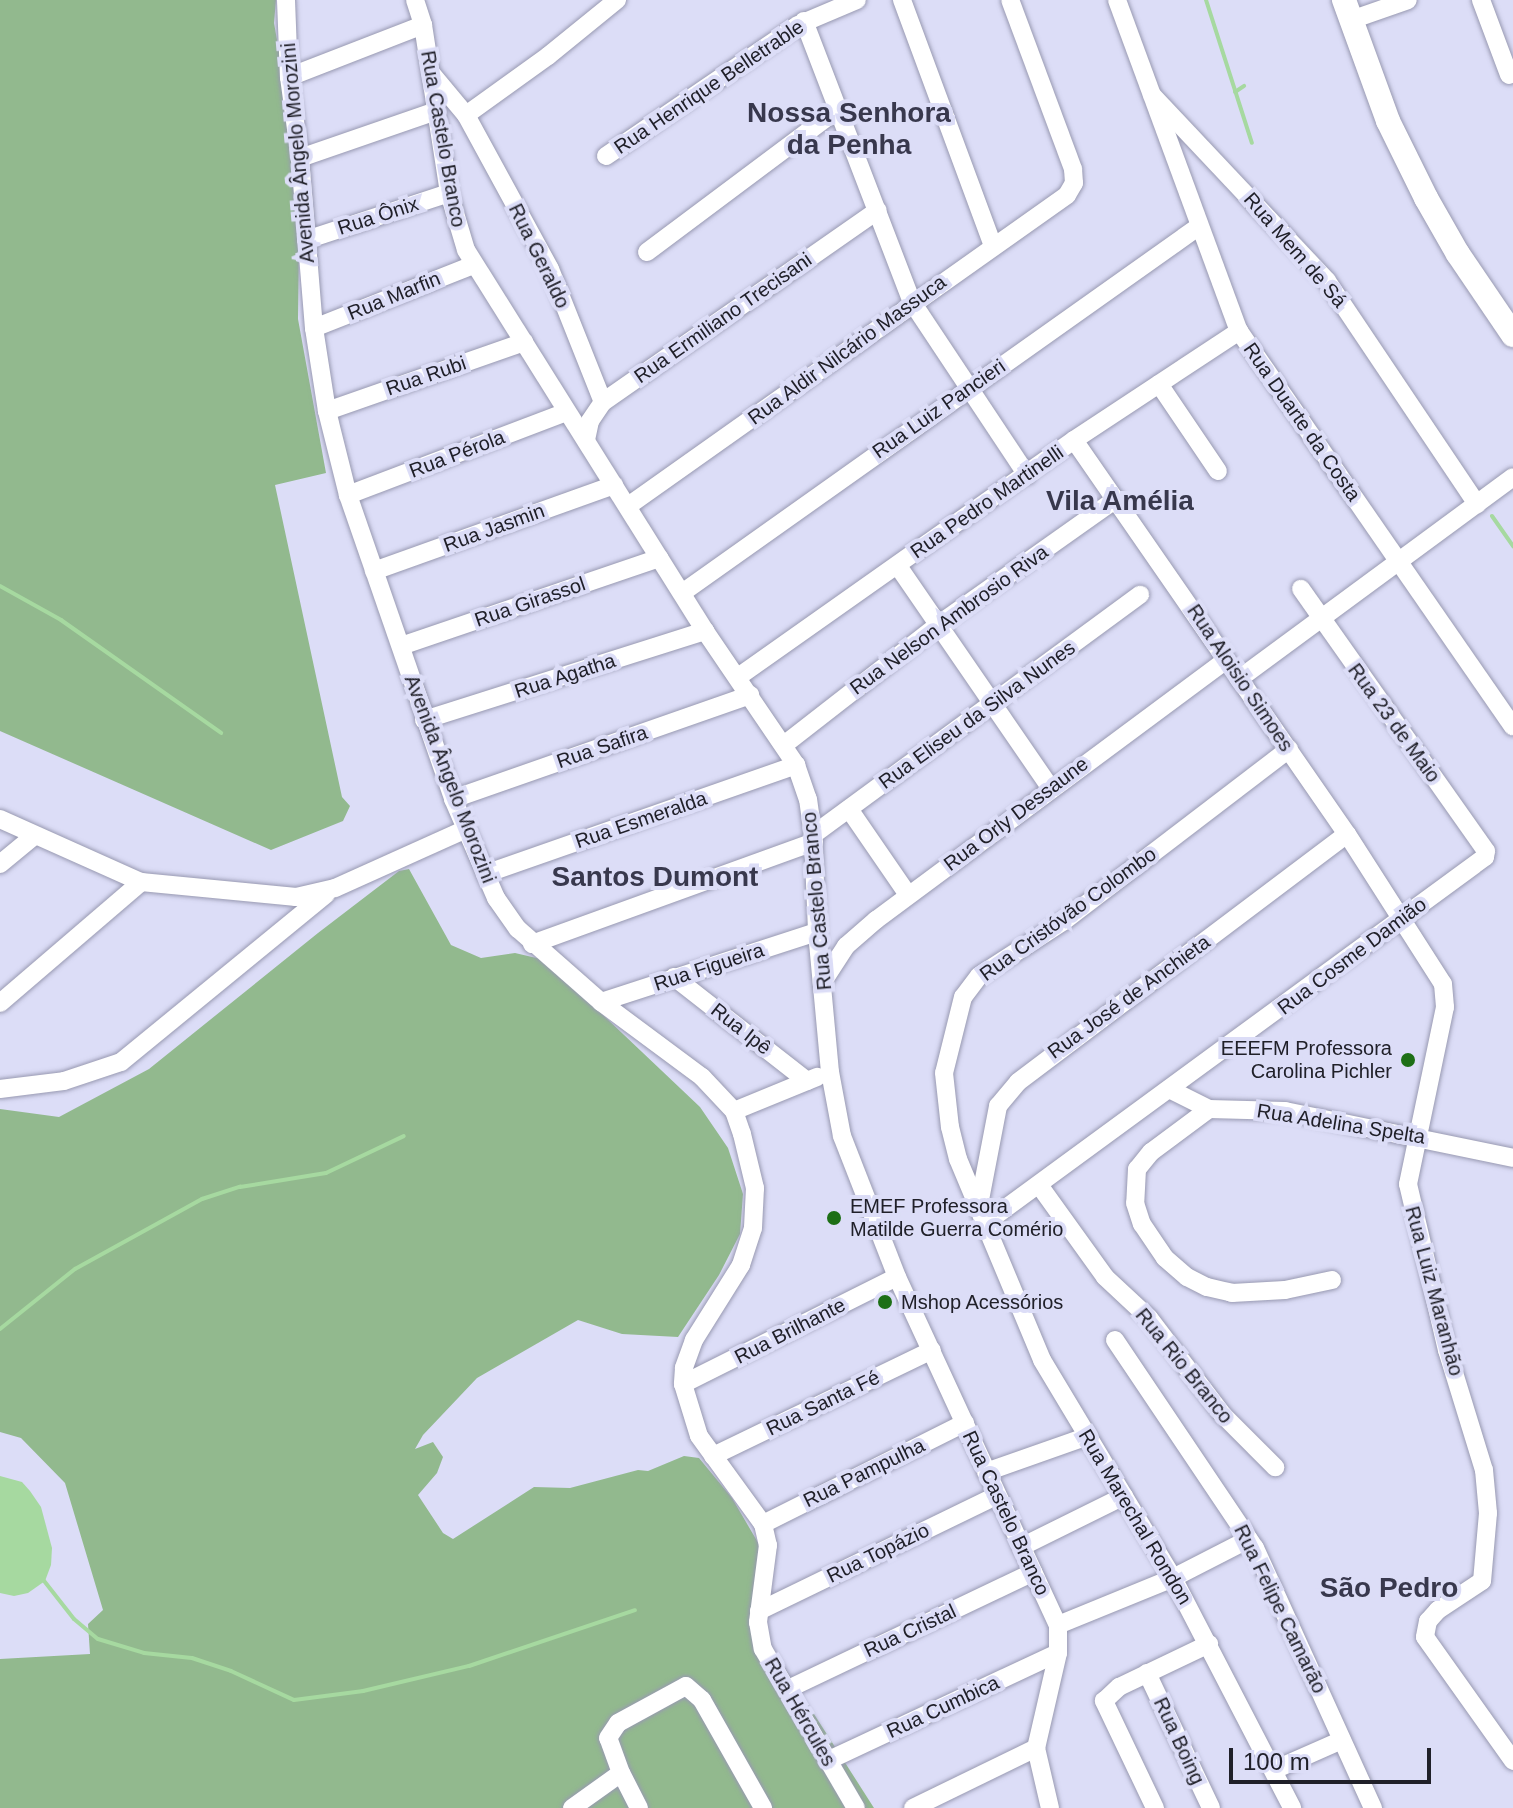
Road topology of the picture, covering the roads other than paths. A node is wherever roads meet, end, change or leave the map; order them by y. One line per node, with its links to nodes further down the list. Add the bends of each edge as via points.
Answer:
1 (286, 0): 15 (street, Avenida Ângelo Morozini)
2 (415, 0): 12 (street, Rua Castelo Branco)
3 (857, 0): 11 (street, Rua Henrique Belletrable)
4 (902, 0): 26 (street)
5 (1010, 0): 26 (street, Rua Aldir Nilcário Massuca, via 1074,183 1067,195)
6 (1117, 0): 16 (street, Rua Mem de Sá)
7 (1408, 0): 10 (street)
8 (1481, 0): 14 (street)
9 (612, 2): 19 (street)
10 (1348, 10): 32 (main road, via 1388,121 1426,198)
11 (804, 21): 17 (street); 20 (street, Rua Henrique Belletrable)
12 (423, 25): 13 (street, Rua Castelo Branco); 15 (street)
13 (430, 73): 18 (street, Rua Castelo Branco); 19 (street, Rua Geraldo)
14 (1509, 75)
15 (289, 77): 21 (street, Avenida Ângelo Morozini)
16 (1147, 90): 24 (street, Rua Duarte da Costa); 47 (street, Rua Mem de Sá, via 1327,281)
17 (837, 110): 23 (street); 27 (street)
18 (436, 111): 21 (street); 22 (street, Rua Castelo Branco)
19 (466, 115): 36 (street, Rua Geraldo, via 550,269)
20 (606, 156)
21 (300, 158): 25 (street, Avenida Ângelo Morozini)
22 (449, 193): 25 (street, Rua Ônix); 28 (street, Rua Castelo Branco)
23 (878, 210): 29 (street); 36 (street, Rua Ermiliano Trecisani)
24 (1198, 227): 31 (street, Rua Duarte da Costa); 35 (street, Rua Luiz Pancieri)
25 (306, 240): 30 (street, Avenida Ângelo Morozini)
26 (993, 246): 29 (street, Rua Aldir Nilcário Massuca)
27 (647, 252)
28 (473, 265): 30 (street, Rua Marfin); 33 (street, Rua Castelo Branco)
29 (912, 302): 35 (street); 48 (street, Rua Aldir Nilcário Massuca)
30 (314, 328): 37 (street, Avenida Ângelo Morozini)
31 (1239, 331): 34 (street, Rua Pedro Martinelli); 50 (street, Rua Duarte da Costa)
32 (1513, 335)
33 (524, 342): 37 (street, Rua Rubi); 38 (street, Rua Castelo Branco)
34 (1159, 384): 40 (street, Rua Pedro Martinelli); 41 (street)
35 (967, 388): 42 (street); 54 (street, Rua Luiz Pancieri)
36 (603, 402): 39 (street, via 590,421)
37 (327, 411): 45 (street, Avenida Ângelo Morozini)
38 (567, 412): 39 (street, Rua Castelo Branco); 45 (street, Rua Pérola)
39 (586, 440): 44 (street, Rua Castelo Branco)
40 (1074, 440): 42 (street, Rua Pedro Martinelli); 46 (street, Rua Aloisio Simoes)
41 (1218, 471)
42 (1027, 475): 51 (street, Rua Pedro Martinelli)
43 (1513, 477): 47 (street)
44 (614, 485): 48 (street, Rua Castelo Branco); 52 (street, Rua Jasmin)
45 (348, 495): 52 (street, Avenida Ângelo Morozini)
46 (1116, 499): 57 (street, Rua Nelson Ambrosio Riva); 60 (street, Rua Aloisio Simoes)
47 (1477, 504): 50 (street)
48 (628, 506): 49 (street, Rua Castelo Branco)
49 (659, 558): 54 (street, Rua Castelo Branco); 59 (street, Rua Girassol)
50 (1401, 562): 56 (street); 66 (street, Rua Duarte da Costa)
51 (898, 566): 57 (street); 61 (street, Rua Pedro Martinelli)
52 (374, 571): 59 (street, Avenida Ângelo Morozini)
53 (1301, 589): 56 (street, Rua 23 de Maio)
54 (682, 593): 58 (street, Rua Castelo Branco)
55 (1140, 595): 64 (street, Rua Eliseu da Silva Nunes)
56 (1321, 620): 62 (street); 78 (street, Rua 23 de Maio, via 1486,851)
57 (938, 625): 64 (street); 67 (street, Rua Nelson Ambrosio Riva)
58 (705, 631): 61 (street, Rua Castelo Branco); 65 (street, Rua Agatha)
59 (401, 646): 65 (street, Avenida Ângelo Morozini)
60 (1226, 660): 62 (street, Rua Aloisio Simoes); 70 (street, Rua Orly Dessaune)
61 (738, 677): 63 (street, Rua Castelo Branco)
62 (1239, 679): 68 (street, Rua Aloisio Simoes)
63 (750, 695): 67 (street, Rua Castelo Branco); 71 (street, Rua Safira)
64 (993, 704): 70 (street); 72 (street, Rua Eliseu da Silva Nunes)
65 (424, 720): 71 (street, Avenida Ângelo Morozini)
66 (1513, 726)
67 (785, 744): 69 (street, Rua Castelo Branco)
68 (1289, 749): 75 (street, Rua Aloisio Simoes); 100 (street, Rua Cristóvão Colombo, via 1064,921 969,985 944,1073 958,1159)
69 (796, 765): 77 (street, Rua Castelo Branco); 80 (street, Rua Esmeralda)
70 (1050, 787): 83 (street, Rua Orly Dessaune)
71 (453, 799): 74 (street, Avenida Ângelo Morozini)
72 (849, 809): 77 (street, Rua Eliseu da Silva Nunes); 83 (street)
73 (0, 819): 76 (street)
74 (466, 829): 80 (street, Avenida Ângelo Morozini); 82 (street)
75 (1347, 834): 84 (street, Rua Aloisio Simoes); 100 (street, Rua José de Anchieta, via 1018,1082 998,1106)
76 (34, 836): 79 (street); 81 (street)
77 (814, 839): 85 (street, Rua Castelo Branco); 86 (street, Rua Eliseu da Silva Nunes)
78 (1485, 857): 84 (street, Rua Cosme Damião)
79 (0, 864)
80 (485, 874): 86 (street, Avenida Ângelo Morozini, via 502,908)
81 (141, 882): 82 (street, via 296,897); 90 (street)
82 (335, 888): 93 (street, via 121,1062 64,1081)
83 (908, 895): 88 (street, Rua Orly Dessaune, via 846,946)
84 (1402, 918): 94 (street, Rua Cosme Damião); 97 (street, Rua Luiz Maranhão, via 1438,971 1445,995)
85 (817, 932): 87 (street, Rua Figueira); 88 (street, Rua Castelo Branco)
86 (532, 944): 89 (street, Avenida Ângelo Morozini)
87 (674, 977): 89 (street, Rua Figueira); 92 (street, Rua Ipê)
88 (822, 983): 91 (street, Rua Castelo Branco)
89 (601, 1002): 96 (street, Avenida Ângelo Morozini, via 685,1061)
90 (0, 1003)
91 (830, 1072): 92 (street); 101 (street, Rua Castelo Branco, via 842,1136)
92 (807, 1081): 96 (street)
93 (0, 1089)
94 (1171, 1090): 95 (street, Rua Adelina Spelta); 99 (street, Rua Cosme Damião)
95 (1209, 1109): 97 (street, Rua Adelina Spelta, via 1272,1109); 102 (street, via 1151,1152 1137,1169 1135,1203 1165,1258 1197,1282 1232,1293)
96 (734, 1111): 105 (street, Avenida Ângelo Morozini, via 752,1166 753,1228 741,1265 688,1353)
97 (1419, 1136): 98 (street, Rua Adelina Spelta); 127 (street, Rua Luiz Maranhão, via 1409,1167 1409,1194 1447,1350 1484,1470 1488,1513 1482,1581 1438,1610 1428,1621 1425,1637)
98 (1513, 1158)
99 (1039, 1185): 100 (street, Rua Cosme Damião); 109 (street, Rua Rio Branco, via 1105,1277 1149,1318 1223,1415)
100 (982, 1214): 107 (street, Rua Marechal Rondon, via 1042,1360)
101 (897, 1277): 104 (street, Rua Castelo Branco); 105 (street, Rua Brilhante)
102 (1332, 1280)
103 (1115, 1340): 114 (street, Rua Felipe Camarão)
104 (932, 1350): 106 (street, Rua Castelo Branco); 108 (street, Rua Santa Fé)
105 (683, 1384): 108 (street, via 699,1436)
106 (965, 1423): 110 (street, Rua Castelo Branco); 113 (street, Rua Pampulha)
107 (1088, 1436): 110 (street); 112 (street, Rua Marechal Rondon)
108 (713, 1456): 113 (street)
109 (1275, 1467)
110 (986, 1472): 111 (street, Rua Castelo Branco)
111 (996, 1496): 115 (street, Rua Castelo Branco); 118 (street, Rua Topázio)
112 (1124, 1496): 115 (street); 117 (street, Rua Marechal Rondon)
113 (763, 1524): 118 (street, via 768,1566)
114 (1249, 1539): 117 (street); 124 (street, Rua Felipe Camarão)
115 (1021, 1547): 116 (street, Rua Castelo Branco)
116 (1033, 1572): 119 (street, Rua Castelo Branco); 123 (street, Rua Cristal)
117 (1173, 1578): 119 (street); 120 (street, Rua Marechal Rondon)
118 (759, 1611): 123 (street, Rua Hércules, via 763,1649)
119 (1058, 1625): 121 (street, Rua Castelo Branco)
120 (1209, 1644): 122 (street, Rua Boing); 128 (street, Rua Marechal Rondon)
121 (1058, 1653): 125 (street, Rua Castelo Branco); 126 (street, Rua Cumbica)
122 (1147, 1673): 136 (street, Rua Boing, via 1104,1701); 137 (street, Rua Boing)
123 (786, 1690): 126 (street, Rua Hércules)
124 (1342, 1740): 128 (street); 139 (street, Rua Felipe Camarão)
125 (1036, 1748): 134 (street); 135 (street, Rua Castelo Branco)
126 (827, 1761): 133 (street, Rua Hércules)
127 (1513, 1761)
128 (1274, 1770): 138 (street, Rua Marechal Rondon)
129 (621, 1773): 130 (street); 131 (street); 132 (street, via 609,1743 611,1732 618,1723 686,1686 702,1700)
130 (572, 1808)
131 (639, 1808)
132 (763, 1808)
133 (856, 1808)
134 (913, 1808)
135 (1050, 1808)
136 (1155, 1808)
137 (1211, 1808)
138 (1292, 1808)
139 (1373, 1808)

